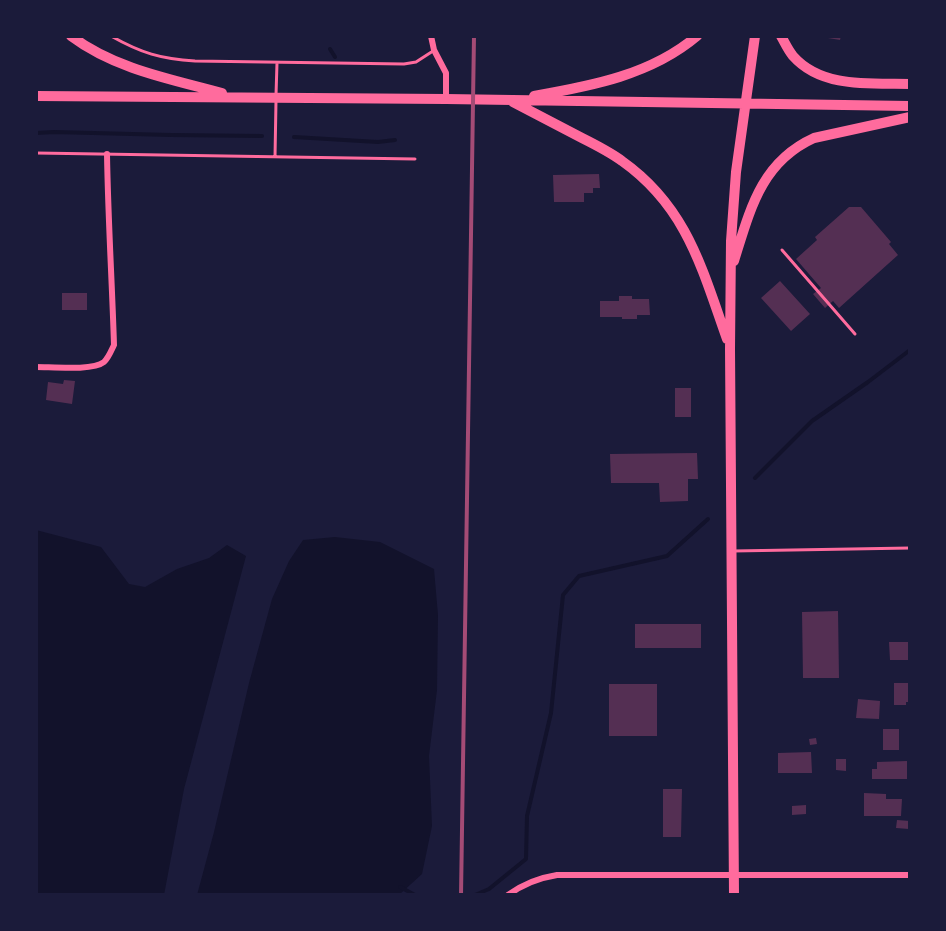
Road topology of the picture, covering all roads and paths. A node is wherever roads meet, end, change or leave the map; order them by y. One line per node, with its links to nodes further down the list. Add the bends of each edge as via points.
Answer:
1 (71, 36): 11 (highway, via 114,61)
2 (111, 36): 8 (lane, via 163,58)
3 (431, 36): 7 (street)
4 (697, 36): 14 (highway, via 667,58 622,76)
5 (756, 36): 15 (highway)
6 (781, 36): 9 (highway, via 800,63 829,78 867,84)
7 (435, 50): 8 (lane, via 416,63 404,64); 13 (street, via 446,73)
8 (277, 63): 12 (lane)
9 (910, 84)
10 (36, 96): 11 (highway)
11 (237, 98): 12 (highway)
12 (276, 98): 13 (highway); 20 (lane)
13 (446, 99): 14 (highway)
14 (510, 101): 15 (highway); 25 (highway, via 607,151 659,194 695,250)
15 (746, 105): 16 (highway); 23 (highway, via 733,205)
16 (910, 106)
17 (910, 117): 23 (highway, via 814,138 783,159 758,192)
18 (36, 153): 19 (lane)
19 (107, 154): 20 (lane); 26 (street, via 114,345 103,363 92,367)
20 (276, 157): 21 (lane)
21 (415, 159)
22 (782, 250): 24 (lane)
23 (730, 276): 25 (highway)
24 (855, 334)
25 (730, 349): 28 (highway)
26 (36, 367)
27 (910, 548): 28 (lane)
28 (731, 551): 29 (highway)
29 (734, 875): 30 (street); 31 (street, via 557,875 531,881); 32 (highway)
30 (910, 875)
31 (508, 895)
32 (734, 895)

